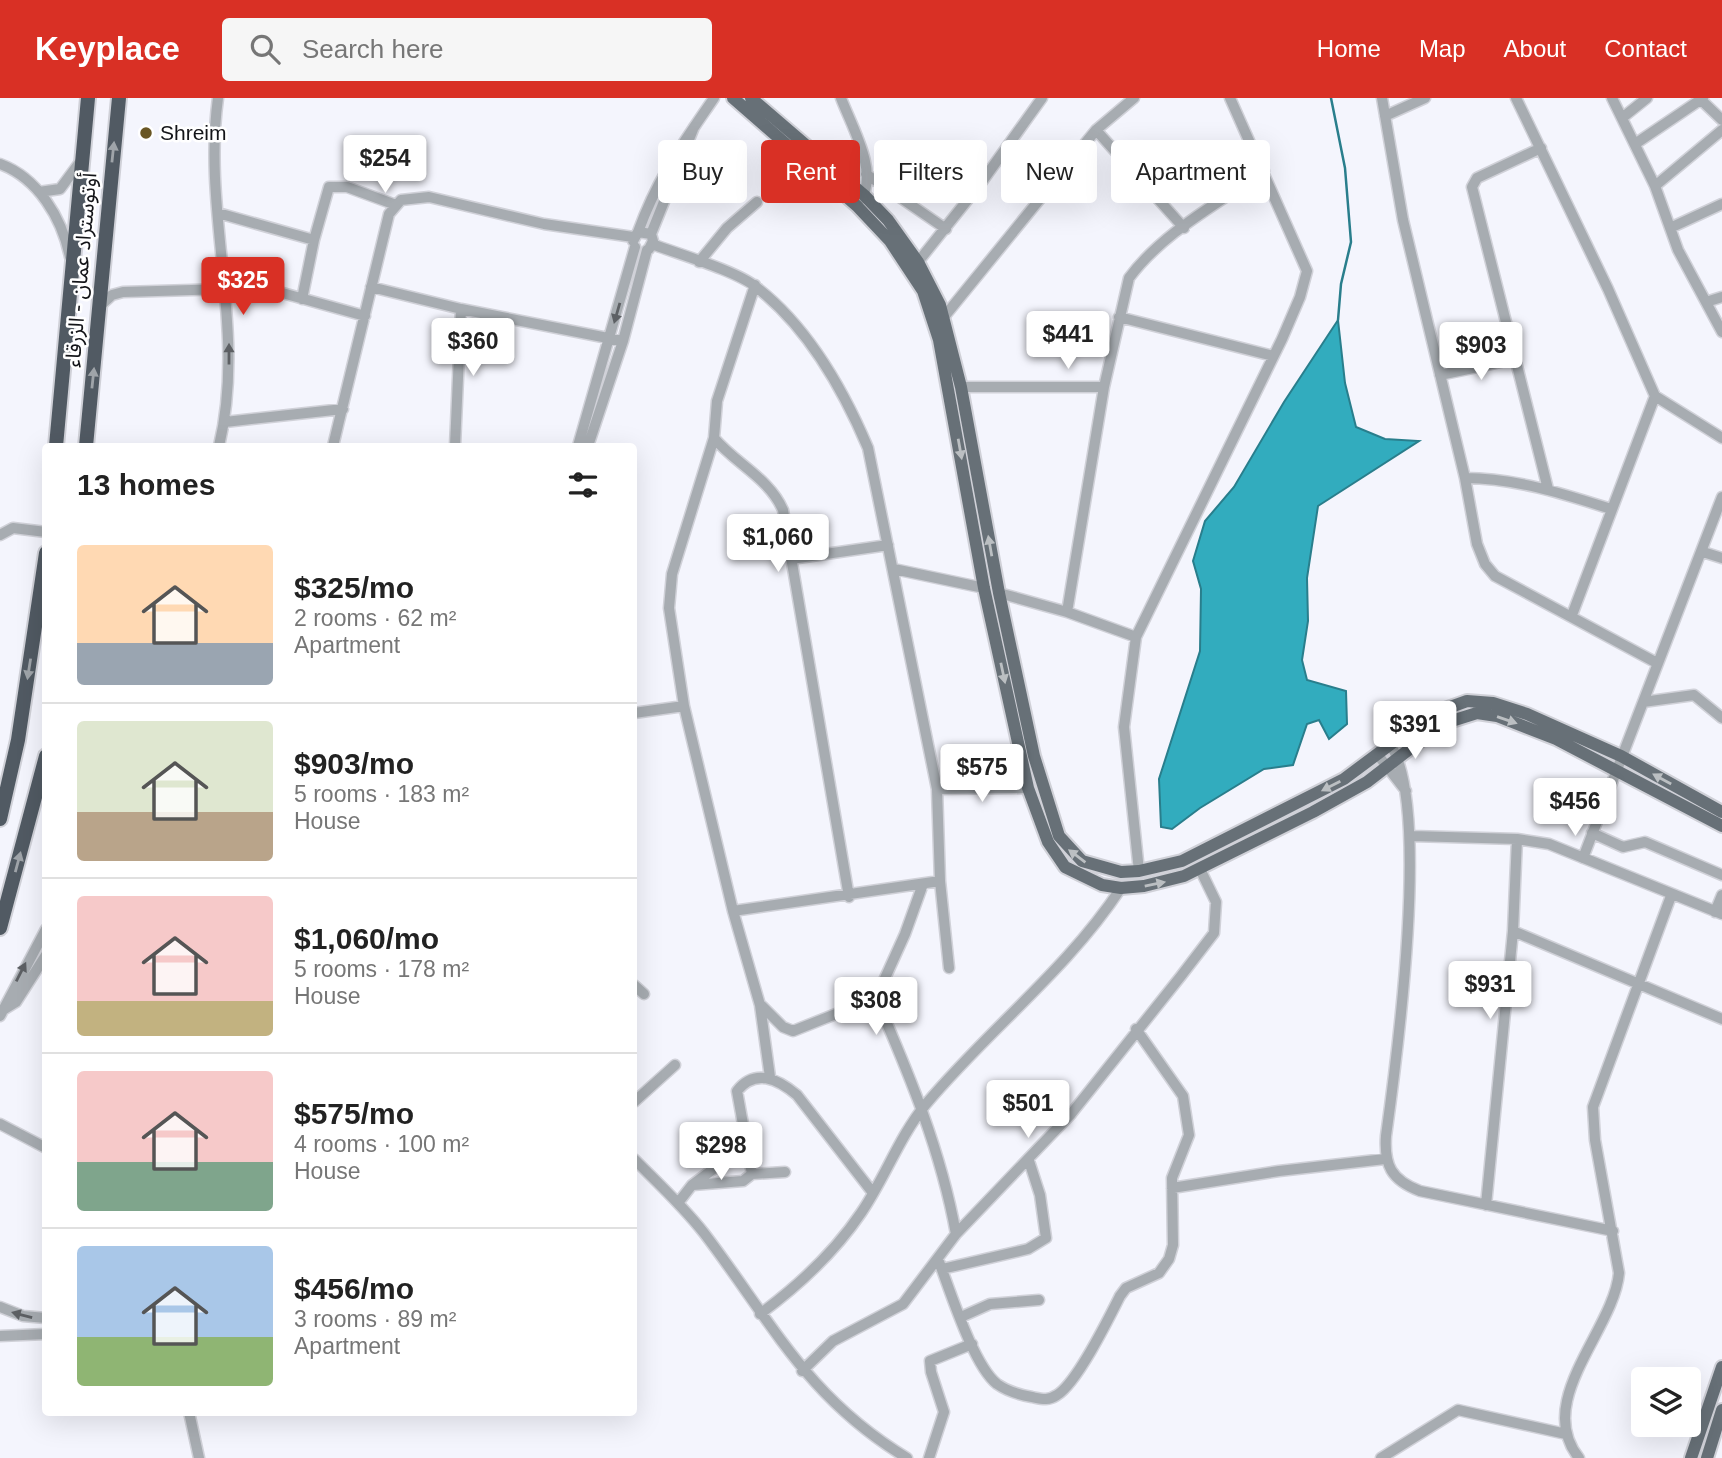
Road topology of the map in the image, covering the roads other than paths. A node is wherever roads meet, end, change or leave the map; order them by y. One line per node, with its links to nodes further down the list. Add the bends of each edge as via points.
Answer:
1 (88, 98): 26 (highway, أوتوستراد عمان - الزرقاء)
2 (119, 98): 48 (highway, أوتوستراد عمان - الزرقاء, one-way to 2)
3 (218, 98): 37 (street, via 214,144)
4 (714, 98): 20 (street)
5 (733, 98): 32 (main road)
6 (751, 98): 32 (main road)
7 (841, 98): 28 (street)
8 (1042, 98): 39 (street)
9 (1134, 98): 21 (street)
10 (1230, 98): 23 (street)
11 (1382, 98): 17 (street)
12 (1425, 98): 17 (street)
13 (1516, 98): 25 (street)
14 (1612, 98): 18 (street)
15 (1647, 98): 18 (street)
16 (1701, 99): 19 (street); 24 (street)
17 (1385, 116): 66 (street, via 1403,220)
18 (1622, 118): 24 (street)
19 (1722, 120)
20 (694, 127): 41 (street, via 654,189); 43 (street)
21 (1096, 130): 38 (street); 59 (street)
22 (1722, 130): 30 (street)
23 (1250, 140)
24 (1635, 144): 30 (street)
25 (1541, 148): 65 (street, via 1478,178 1472,187); 69 (street)
26 (81, 161): 31 (street, via 65,186); 44 (highway, أوتوستراد عمان - الزرقاء)
27 (0, 164): 31 (street, via 21,174)
28 (866, 174): 32 (street); 39 (street)
29 (1270, 185): 64 (street, via 1307,271 1300,298)
30 (1655, 186): 40 (street)
31 (39, 192): 44 (street, via 63,232)
32 (861, 200): 46 (main road); 93 (main road, one-way to 93, via 900,254 932,314)
33 (757, 202): 45 (street)
34 (1219, 203): 38 (street)
35 (1722, 204): 40 (street)
36 (397, 205): 41 (street, via 401,200 429,197); 42 (street, via 347,187 329,187); 50 (street, via 389,214)
37 (218, 214): 42 (street); 47 (street)
38 (1184, 228): 60 (street, via 1139,263 1129,278)
39 (946, 229): 46 (street)
40 (1670, 229): 55 (street)
41 (635, 239): 43 (street); 43 (street); 62 (street, one-way to 62)
42 (314, 240): 54 (street)
43 (650, 243): 45 (street); 63 (street)
44 (71, 262): 74 (highway, أوتوستراد عمان - الزرقاء)
45 (699, 262): 49 (street)
46 (919, 262): 59 (main road)
47 (225, 277): 51 (street); 54 (street)
48 (103, 280): 52 (street); 56 (highway, أوتوستراد عمان - الزرقاء)
49 (755, 285): 72 (street, via 717,401); 87 (street, via 782,309 850,405 868,448)
50 (372, 287): 57 (street); 58 (street)
51 (226, 289): 52 (street); 71 (street, one-way to 51, via 229,378)
52 (123, 292): 56 (street)
53 (1722, 297): 55 (street)
54 (302, 299): 58 (street)
55 (1706, 302): 61 (street)
56 (102, 305): 75 (highway, أوتوستراد عمان - الزرقاء, one-way to 56)
57 (461, 309): 62 (street); 78 (street)
58 (365, 316): 70 (street)
59 (944, 317): 67 (main road)
60 (1119, 317): 64 (street); 68 (street)
61 (1722, 332)
62 (610, 338): 63 (street); 79 (street)
63 (623, 341): 80 (street)
64 (1273, 356): 97 (street)
65 (1515, 359): 66 (street); 82 (street)
66 (1440, 375): 81 (street)
67 (961, 387): 68 (street); 94 (main road, one-way to 67)
68 (1104, 387): 95 (street)
69 (1655, 396): 73 (street); 84 (street)
70 (343, 409): 71 (street); 77 (street)
71 (225, 422): 76 (street)
72 (714, 438): 90 (street, via 776,495 783,510); 100 (street, via 672,574 669,608)
73 (1722, 438)
74 (56, 443)
75 (86, 443)
76 (220, 443)
77 (334, 443)
78 (455, 443)
79 (579, 443)
80 (589, 443)
81 (1465, 478): 82 (street); 96 (street, via 1477,544 1489,570)
82 (1549, 489): 84 (street)
83 (1722, 497): 88 (street)
84 (1611, 509): 96 (street)
85 (42, 532): 86 (street, via 13,528)
86 (0, 535)
87 (888, 545): 90 (street); 91 (street)
88 (1703, 552): 89 (street); 98 (street)
89 (1722, 558)
90 (790, 559): 129 (street)
91 (894, 569): 93 (street); 111 (street)
92 (42, 580): 114 (highway, one-way to 114, via 18,740)
93 (984, 588): 105 (main road, one-way to 105)
94 (999, 593): 95 (street); 105 (main road)
95 (1067, 612): 97 (street)
96 (1572, 615): 98 (street)
97 (1136, 636): 121 (street, via 1124,726)
98 (1657, 663): 99 (street)
99 (1643, 702): 102 (street, via 1694,695); 107 (street)
100 (684, 706): 101 (street); 131 (street)
101 (637, 713)
102 (1722, 718)
103 (1391, 744): 104 (main road); 106 (street); 107 (main road, via 1442,708 1486,701 1511,707)
104 (1378, 755): 108 (street); 121 (main road, one-way to 121, via 1344,779 1194,855)
105 (1028, 756): 110 (main road); 121 (main road, one-way to 105, via 1100,869 1069,850 1052,821)
106 (1398, 756): 107 (main road, one-way to 107, via 1453,718 1487,713); 108 (main road); 112 (street)
107 (1618, 763): 113 (main road, one-way to 107); 115 (main road); 116 (street)
108 (1386, 766): 112 (street); 120 (main road, via 1313,813)
109 (42, 771): 133 (highway, one-way to 109)
110 (1028, 788): 111 (street); 125 (main road, via 1037,821 1056,857 1077,875)
111 (937, 789): 123 (street)
112 (1406, 792): 117 (street)
113 (1722, 812)
114 (0, 819)
115 (1722, 826)
116 (1592, 833): 119 (street); 122 (street, via 1623,847 1645,842)
117 (1412, 836): 118 (street); 153 (street)
118 (1517, 839): 119 (street, via 1549,844); 134 (street)
119 (1583, 858): 128 (street)
120 (1200, 869): 126 (main road, one-way to 120, via 1161,883); 145 (street, via 1216,902 1214,933)
121 (1139, 872)
122 (1722, 875)
123 (940, 881): 124 (street); 137 (street)
124 (923, 884): 129 (street); 141 (street)
125 (1102, 885): 126 (main road); 130 (street)
126 (1121, 888): 130 (street)
127 (1722, 895): 132 (street)
128 (1671, 896): 132 (street); 138 (street)
129 (849, 897): 131 (street)
130 (1109, 906): 149 (street, via 1055,972)
131 (733, 911): 142 (street)
132 (1719, 913)
133 (0, 928)
134 (1514, 930): 138 (street); 162 (street)
135 (42, 936): 143 (street, one-way to 135)
136 (42, 961): 143 (street, via 16,1002)
137 (948, 968)
138 (1637, 985): 144 (street); 163 (street, via 1593,1107)
139 (637, 988): 140 (street)
140 (644, 994)
141 (876, 998): 142 (street, via 793,1031 782,1027); 149 (street)
142 (761, 1005): 147 (street)
143 (1, 1013)
144 (1722, 1019)
145 (1136, 1030): 154 (street); 159 (street, via 1174,1082 1185,1107 1189,1135)
146 (674, 1065): 148 (street)
147 (771, 1077): 151 (street, via 759,1077 737,1091); 160 (street, via 797,1095)
148 (637, 1099)
149 (923, 1108): 160 (street); 164 (street)
150 (0, 1124): 152 (street)
151 (747, 1144): 157 (street); 158 (street)
152 (42, 1146)
153 (1385, 1159): 159 (street); 162 (street, via 1393,1176 1408,1186)
154 (1029, 1161): 164 (street); 165 (street, via 1046,1238 1028,1249)
155 (637, 1162): 161 (street)
156 (786, 1172): 157 (street)
157 (752, 1174): 158 (street, via 743,1181)
158 (692, 1185): 161 (street)
159 (1172, 1188): 173 (street, via 1173,1245 1165,1267 1126,1288 1060,1394 1044,1400 1006,1389 988,1374)
160 (873, 1193): 168 (street, via 820,1262)
161 (678, 1203): 168 (street)
162 (1486, 1205): 163 (street)
163 (1613, 1230): 178 (street, via 1618,1281 1571,1387)
164 (956, 1234): 165 (street)
165 (940, 1264): 169 (street); 175 (street, via 903,1304 833,1341)
166 (1039, 1300): 169 (street, via 990,1304)
167 (0, 1307): 170 (street, one-way to 167)
168 (760, 1314): 175 (street)
169 (961, 1317): 173 (street)
170 (42, 1318)
171 (42, 1334): 172 (street)
172 (0, 1336)
173 (972, 1344): 181 (street, via 929,1364 944,1412)
174 (1722, 1367): 184 (main road)
175 (802, 1371): 180 (street, via 852,1419)
176 (1722, 1410): 185 (main road)
177 (189, 1416): 179 (street)
178 (1566, 1434): 182 (street, via 1458,1409); 183 (street)
179 (199, 1458)
180 (907, 1458)
181 (929, 1458)
182 (1381, 1458)
183 (1579, 1458)
184 (1691, 1458)
185 (1707, 1458)

